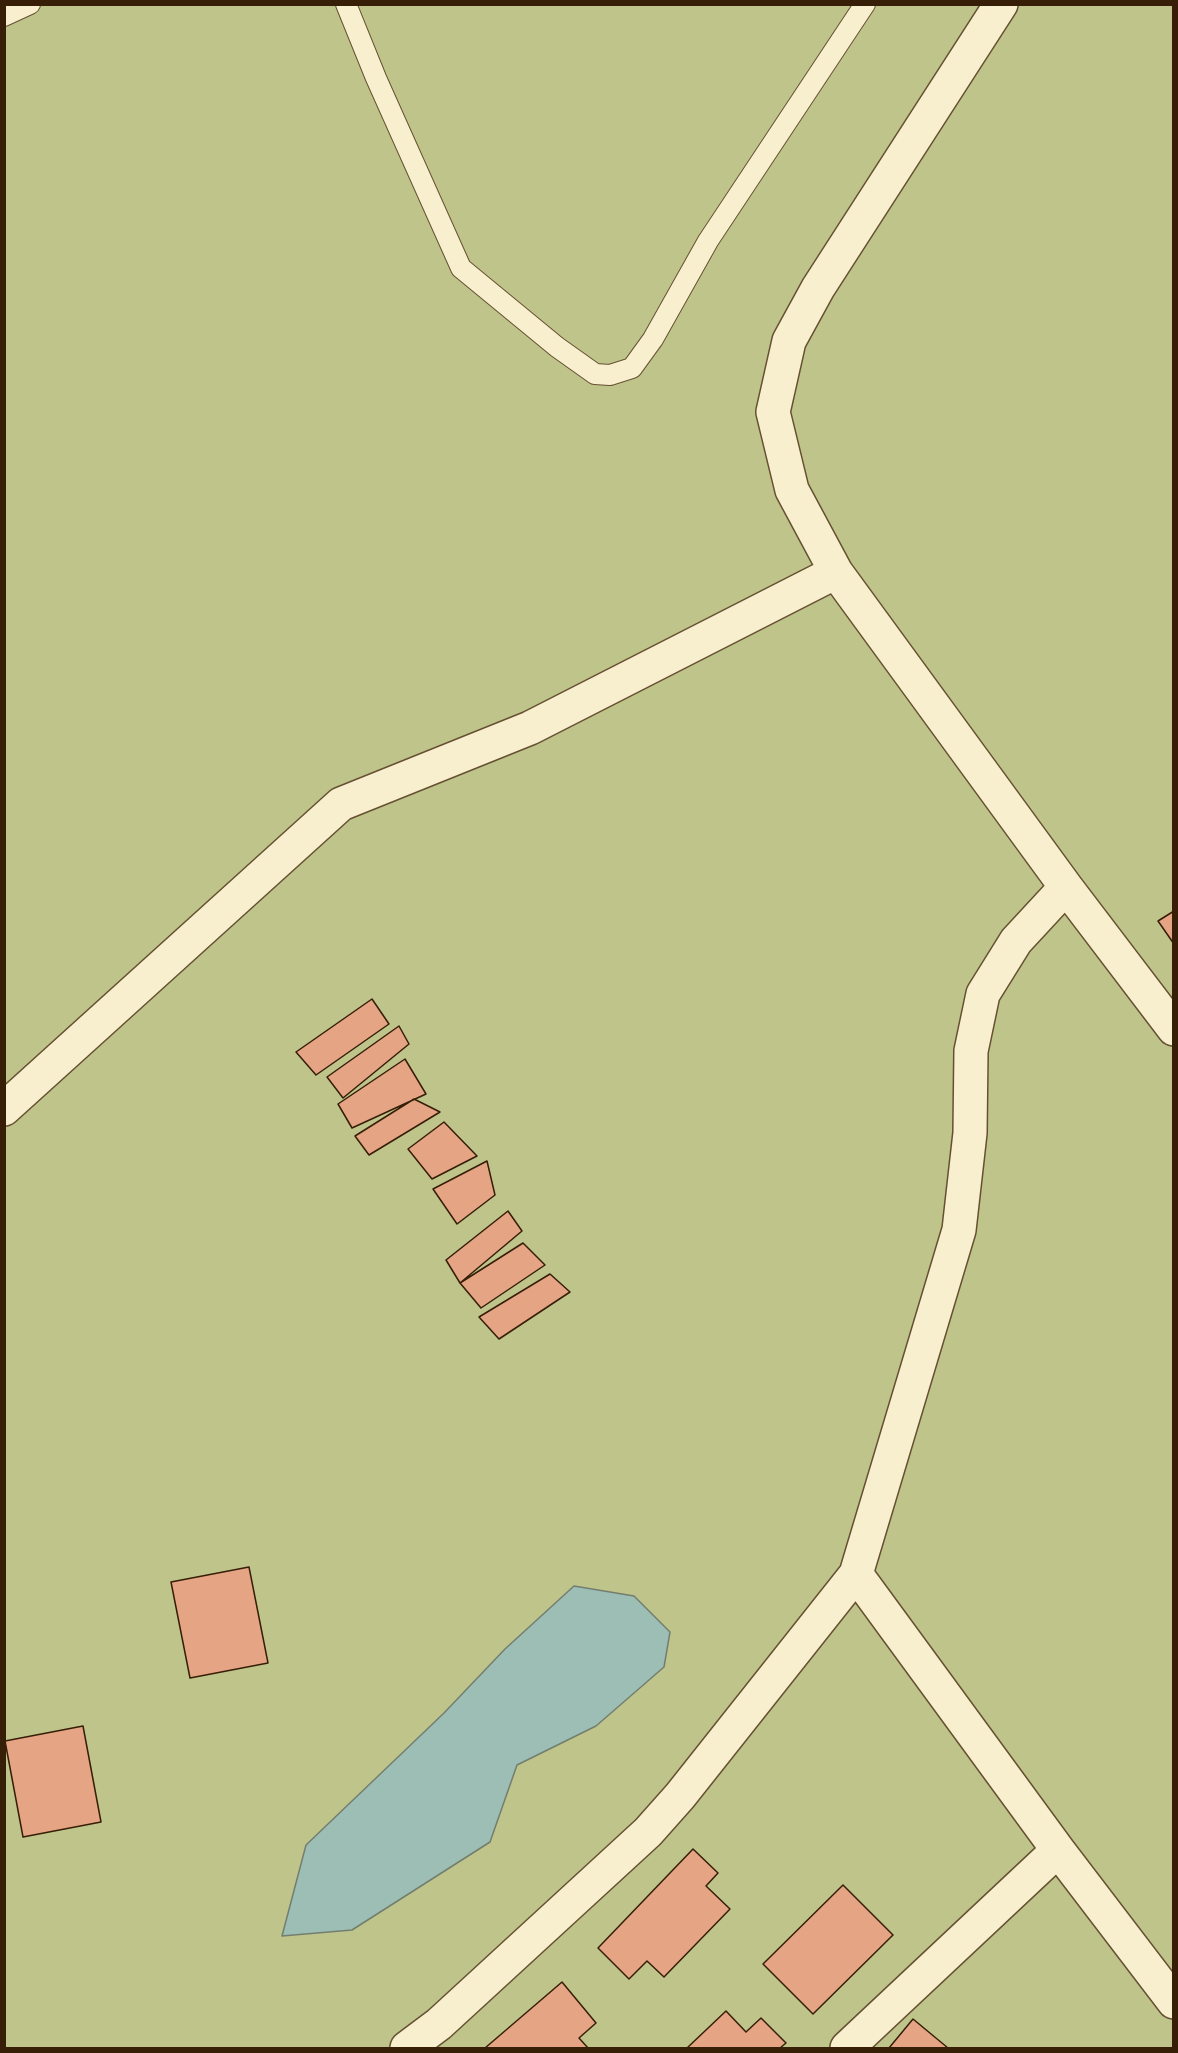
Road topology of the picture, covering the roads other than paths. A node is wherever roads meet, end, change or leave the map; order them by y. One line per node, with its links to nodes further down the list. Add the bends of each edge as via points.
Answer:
1 (30, 4): 5 (lane)
2 (346, 4): 3 (lane, via 460,268 557,347 595,374 610,375 632,368 652,339 708,241)
3 (865, 4)
4 (1001, 4): 6 (street, via 818,288 789,341 773,412 792,490)
5 (4, 16)
6 (837, 572): 7 (street); 9 (street, via 530,728 341,804)
7 (1066, 887): 8 (street); 10 (street, via 1016,941 983,994 971,1051 970,1133 959,1230)
8 (1173, 1029)
9 (4, 1109)
10 (856, 1574): 11 (street); 13 (street, via 648,1832)
11 (1058, 1850): 12 (street); 14 (street)
12 (1173, 2002)
13 (407, 2049)
14 (847, 2049)

